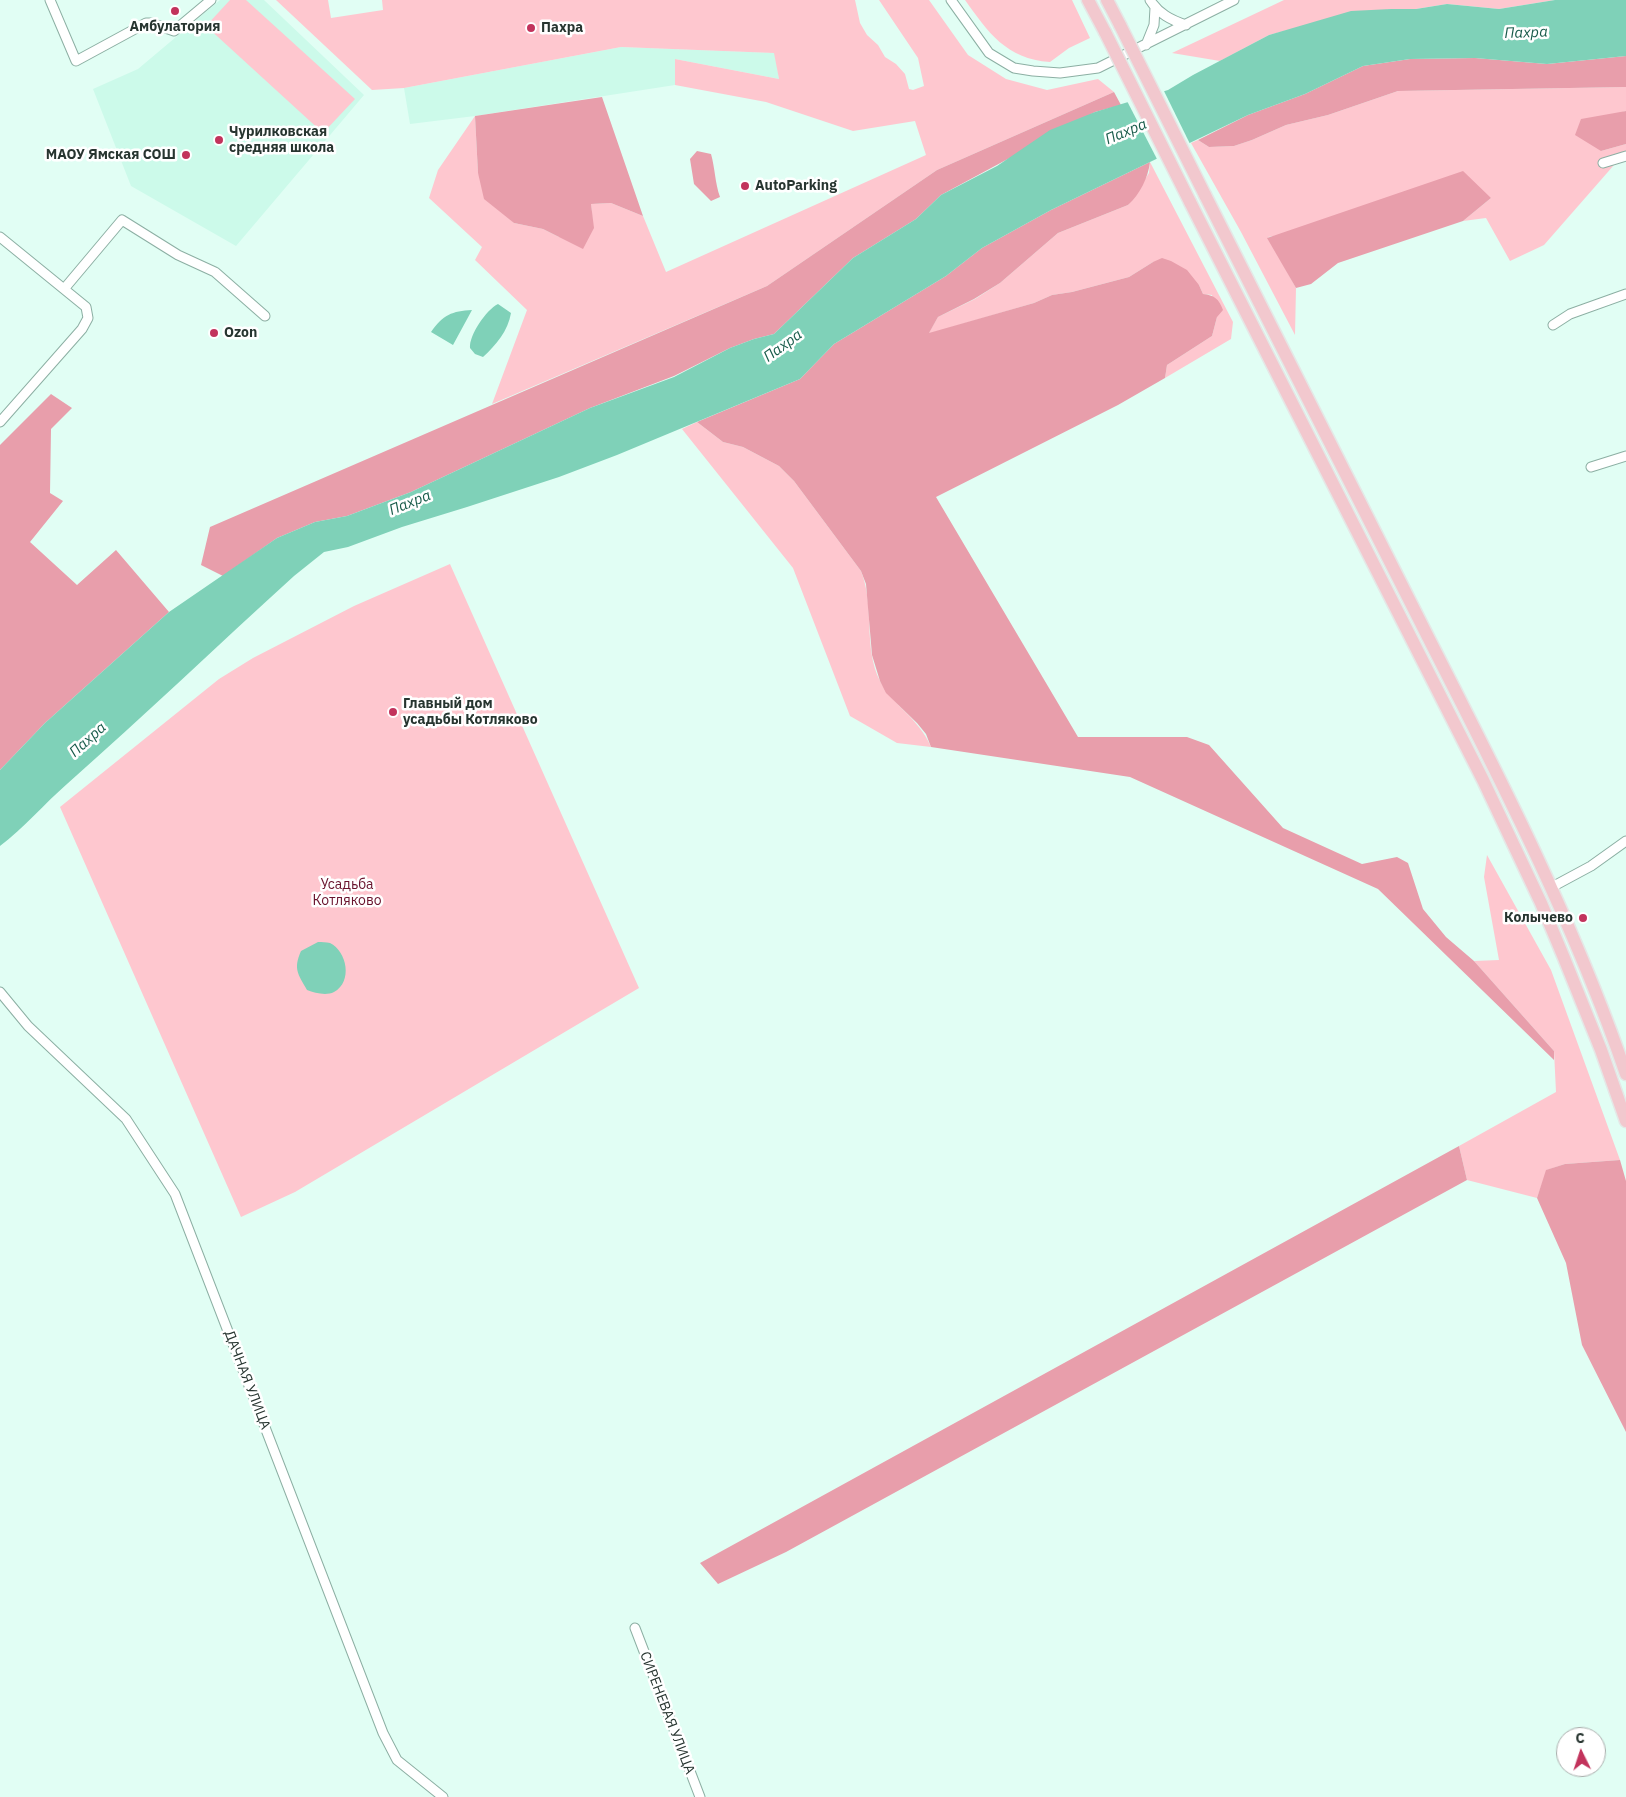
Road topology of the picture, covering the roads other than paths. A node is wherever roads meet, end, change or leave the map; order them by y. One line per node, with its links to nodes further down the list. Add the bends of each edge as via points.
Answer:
1 (50, 0): 2 (street, via 76,61 146,23 174,31)
2 (212, 0)
3 (951, 0): 9 (street, via 989,53 1014,68 1033,72 1084,71 1098,68)
4 (1088, 0): 24 (highway, bridge, via 1487,788 1564,958)
5 (1107, 0): 21 (highway, bridge)
6 (1234, 0): 8 (street)
7 (1153, 4): 8 (street, via 1170,20); 9 (street, via 1154,25)
8 (1186, 25): 9 (street)
9 (1146, 45)
10 (1626, 156): 11 (street)
11 (1603, 162)
12 (0, 236): 13 (street)
13 (64, 289): 15 (street, via 122,220 215,272); 17 (street, via 86,308 88,318 82,329)
14 (1626, 294): 16 (street, via 1570,314)
15 (265, 316)
16 (1553, 325)
17 (0, 422)
18 (1626, 456): 19 (street)
19 (1591, 467)
20 (1626, 841): 21 (street, via 1591,866)
21 (1552, 887): 23 (highway)
22 (0, 992): 26 (street, ДАЧНАЯ УЛИЦА, via 28,1026 126,1119 175,1194 383,1734 397,1760)
23 (1626, 1074)
24 (1626, 1122)
25 (635, 1628): 27 (street, СИРЕНЕВАЯ УЛИЦА)
26 (443, 1797)
27 (700, 1797)

